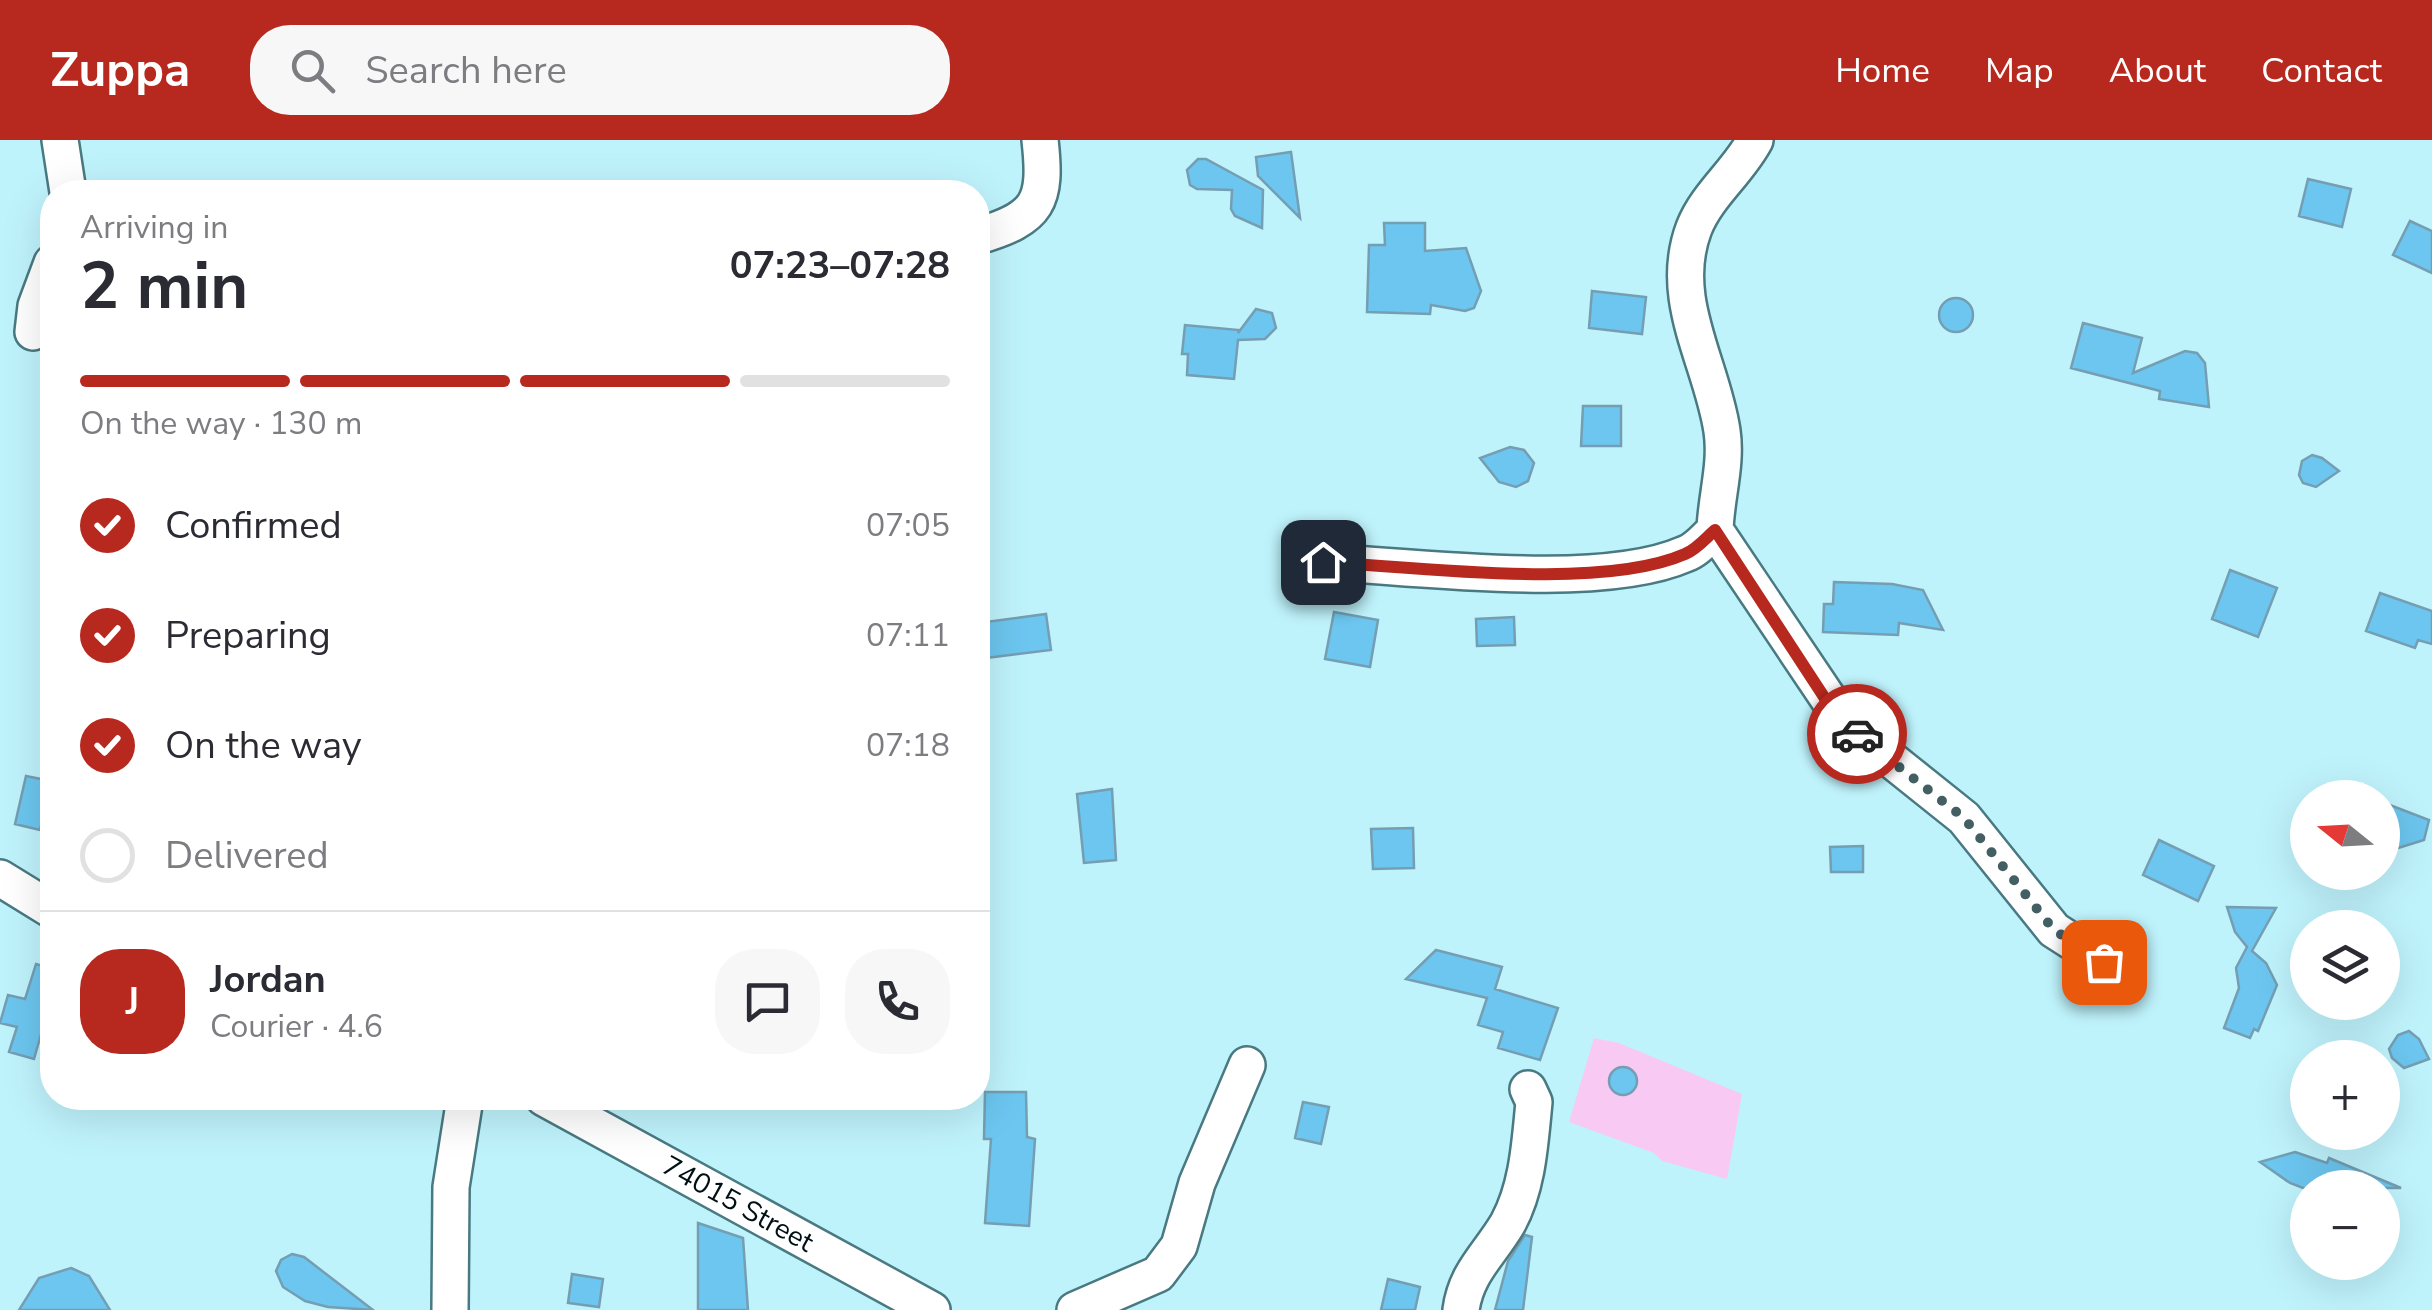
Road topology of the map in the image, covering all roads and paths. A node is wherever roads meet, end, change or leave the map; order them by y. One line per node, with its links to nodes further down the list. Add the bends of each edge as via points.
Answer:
1 (60, 140): 4 (street)
2 (1040, 140): 5 (street, via 1042,194 1034,208)
3 (1756, 140): 8 (street, via 1703,210 1687,269 1688,313 1716,395 1724,443)
4 (66, 180)
5 (990, 232)
6 (40, 295): 7 (street)
7 (33, 332)
8 (1715, 530): 9 (street, via 1689,553 1633,569 1495,571); 12 (street, via 1844,722 1964,818 2054,930)
9 (1323, 562)
10 (0, 878): 11 (street)
11 (40, 903)
12 (2104, 962)
13 (1248, 1066): 19 (street, via 1197,1183 1179,1246 1158,1274)
14 (1528, 1089): 20 (street, via 1534,1102 1522,1188 1508,1223 1468,1279)
15 (462, 1110): 17 (street, via 450,1187)
16 (566, 1110): 18 (street, 74015 Street)
17 (450, 1310)
18 (932, 1310)
19 (1076, 1310)
20 (1461, 1310)

